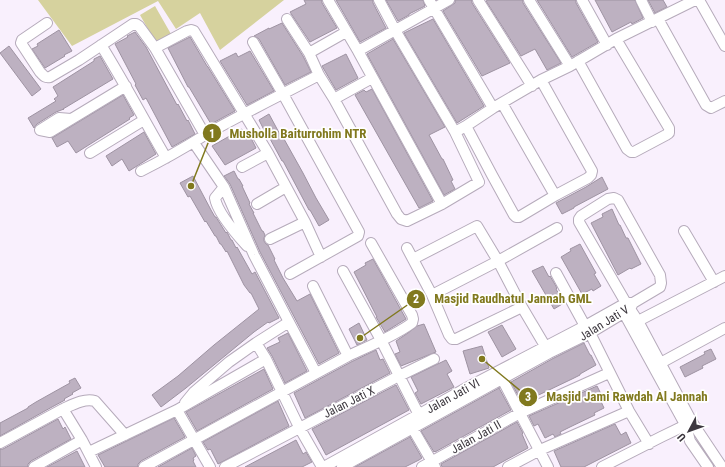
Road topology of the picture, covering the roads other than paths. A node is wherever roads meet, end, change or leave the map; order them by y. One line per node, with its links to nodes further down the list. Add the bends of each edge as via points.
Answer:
1 (328, 0): 14 (street)
2 (379, 0): 13 (street)
3 (449, 0): 9 (street)
4 (478, 0): 28 (street)
5 (529, 0): 23 (street)
6 (582, 0): 18 (street)
7 (641, 0): 11 (street)
8 (694, 0): 11 (street); 19 (street)
9 (432, 4): 13 (street); 33 (street)
10 (287, 19): 22 (street)
11 (655, 20): 15 (street); 31 (street, via 706,105 711,108)
12 (47, 23): 17 (street, via 21,43 46,78)
13 (395, 30): 21 (street); 38 (street)
14 (346, 32): 21 (street); 22 (street)
15 (616, 39): 18 (street); 23 (street, via 669,128 666,135 634,152 629,151)
16 (253, 42): 29 (street)
17 (101, 45): 20 (street, via 136,24); 27 (street)
18 (607, 45): 23 (street)
19 (725, 46)
20 (155, 48): 34 (street, via 187,31 194,31); 39 (street)
21 (358, 51): 25 (street)
22 (309, 53): 24 (street)
23 (574, 63): 26 (street)
24 (319, 75): 29 (street); 30 (street)
25 (372, 78): 30 (street); 51 (street)
26 (541, 80): 28 (street); 49 (street, via 592,171 588,178)
27 (126, 86): 35 (street); 36 (street)
28 (532, 86): 32 (street)
29 (283, 94): 34 (street); 58 (street, via 359,232 358,236)
30 (334, 99): 51 (street, via 401,219 407,220)
31 (725, 101)
32 (502, 103): 33 (street); 49 (street)
33 (493, 108): 37 (street)
34 (244, 114): 39 (street); 42 (street)
35 (71, 119)
36 (144, 120): 41 (street); 43 (street)
37 (466, 126): 38 (street); 46 (street)
38 (455, 132): 47 (street)
39 (205, 135): 40 (street)
40 (194, 143): 43 (street); 71 (street, via 224,187 254,255)
41 (90, 153)
42 (268, 153): 44 (street); 48 (street)
43 (166, 158): 45 (street)
44 (242, 167)
45 (141, 171)
46 (492, 175): 47 (street); 49 (street, via 516,217)
47 (479, 182): 51 (street)
48 (286, 187): 50 (street); 52 (street)
49 (556, 195)
50 (257, 204)
51 (442, 204)
52 (305, 222): 55 (street); 58 (street)
53 (557, 228): 60 (street)
54 (684, 231): 65 (street)
55 (270, 239)
56 (371, 243): 74 (street, via 413,319 407,327)
57 (407, 248): 59 (street)
58 (321, 257): 63 (street)
59 (413, 259): 60 (street, via 477,226); 67 (street)
60 (498, 261): 67 (street); 68 (street)
61 (343, 271): 74 (street)
62 (556, 273): 73 (street)
63 (290, 274)
64 (725, 276): 65 (street)
65 (714, 282): 70 (street)
66 (314, 286): 77 (street)
67 (432, 295): 68 (street, via 452,339)
68 (522, 307): 76 (street)
69 (628, 307): 69 (street, Jalan Jati V, via 660,287 662,283 618,200 614,198 581,216 578,222); 70 (street); 73 (street, Jalan Jati V); 80 (street)
70 (638, 321): 80 (street)
71 (289, 322): 75 (street); 81 (street)
72 (725, 328): 80 (street)
73 (587, 330): 76 (street, Jalan Jati V); 82 (street)
74 (381, 340): 77 (street); 84 (street)
75 (256, 343): 78 (street); 86 (street, via 207,380)
76 (547, 350): 83 (street, Jalan Jati V)
77 (348, 356): 81 (street)
78 (266, 359): 85 (street); 86 (street)
79 (434, 359): 84 (street, Jalan Jati X)
80 (657, 365): 92 (street)
81 (316, 373): 85 (street)
82 (609, 373): 88 (street); 89 (street, Jalan Jati II)
83 (500, 375): 89 (street); 90 (street, Jalan Jati VI, via 468,387)
84 (399, 376): 90 (street); 93 (street, Jalan Jati X)
85 (283, 392): 93 (street); 96 (street)
86 (180, 408): 94 (street); 96 (street)
87 (62, 409): 94 (street, via 86,400 94,401); 95 (street); 97 (street)
88 (629, 411): 98 (street); 99 (street)
89 (520, 413): 99 (street); 101 (street, Jalan Jati II)
90 (420, 419): 91 (street, Jalan Jati VI)
91 (410, 424): 101 (street); 107 (street); 108 (street)
92 (689, 424): 98 (street); 113 (street, via 690,441); 114 (street)
93 (299, 427): 106 (street, Jalan Jati X); 107 (street)
94 (125, 435): 100 (street)
95 (82, 440): 100 (street); 102 (street)
96 (194, 440): 104 (street); 105 (street)
97 (0, 443)
98 (649, 444): 112 (street)
99 (540, 450): 110 (street); 111 (street)
100 (89, 452): 103 (street)
101 (433, 464): 109 (street, Jalan Jati II)
102 (34, 467)
103 (96, 467)
104 (144, 467)
105 (210, 467)
106 (225, 467)
107 (323, 467)
108 (342, 467)
109 (422, 467)
110 (508, 467)
111 (548, 467)
112 (602, 467)
113 (708, 467)
114 (722, 467)

